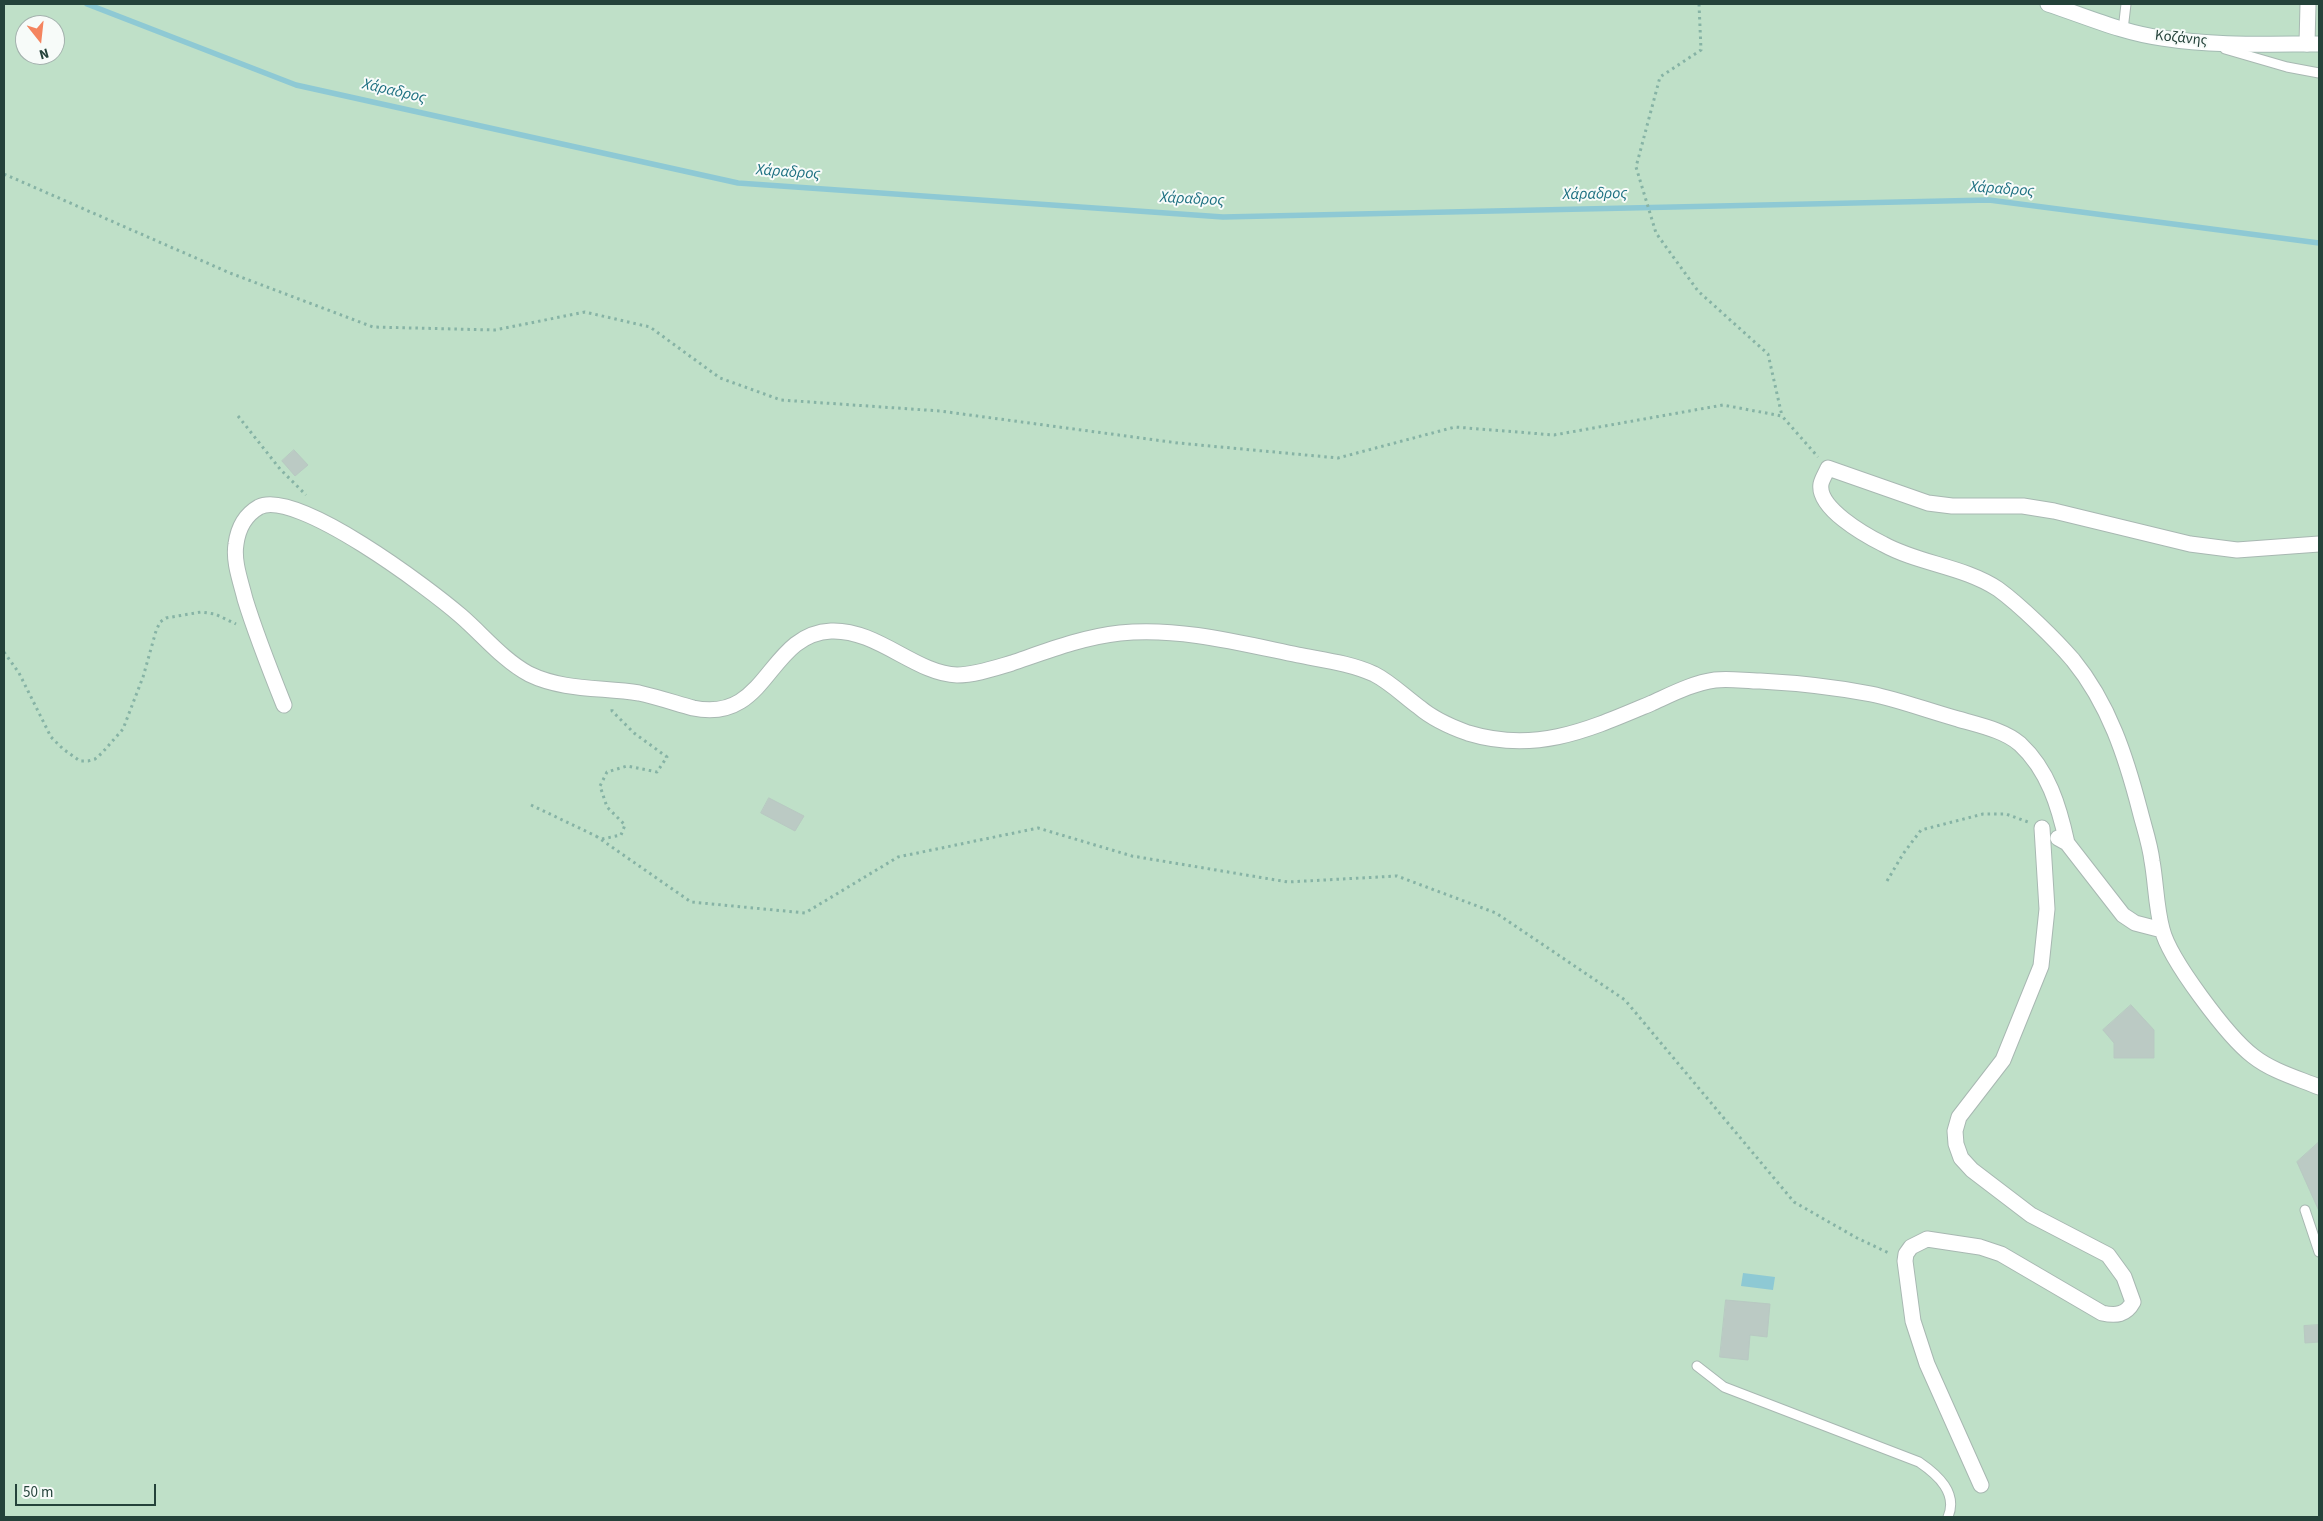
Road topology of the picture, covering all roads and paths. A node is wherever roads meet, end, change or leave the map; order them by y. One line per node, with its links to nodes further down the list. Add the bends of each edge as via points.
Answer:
1 (1699, 4): 11 (path, via 1701,50 1660,77 1636,167 1656,233 1698,291 1768,354)
2 (2048, 4): 5 (street, Κοζάνης)
3 (2126, 4): 5 (lane)
4 (2308, 4): 7 (street)
5 (2124, 30): 6 (street, Κοζάνης)
6 (2203, 42): 7 (street, Κοζάνης); 8 (lane)
7 (2313, 44)
8 (2319, 73)
9 (4, 174): 11 (path, via 230,273 373,327 496,330 585,312 650,327 720,378 781,400 940,411 1178,443 1338,458 1455,427 1554,435 1722,406)
10 (238, 416): 13 (path, via 280,469)
11 (1782, 416): 12 (path)
12 (1828, 468): 14 (street, via 1928,503 2023,506 2190,544 2238,550); 24 (street, via 1821,485 1823,494 1831,509 1841,518 1884,545 1968,575 1999,590 2046,632 2078,667 2111,722 2127,760 2152,858)
13 (308, 497)
14 (2319, 544)
15 (255, 632): 16 (path, via 215,614 201,612 160,622 144,677 123,729 102,753 88,761 69,753 51,737 19,673); 17 (street, via 238,574 236,542 242,522 261,506 271,503 283,505 343,532 390,562 458,613 525,672 555,684); 18 (street)
16 (4, 652)
17 (610, 691): 21 (path, via 612,711 634,733 667,756 657,772 627,766 607,772 600,786 607,807 625,825 621,836 604,840); 22 (street, via 638,693 700,709 726,709 749,695 797,642 814,633 837,630 860,634 937,671 956,675 1000,666 1085,639 1121,633 1152,632 1214,638 1357,667 1380,676 1425,713 1455,729 1504,740 1566,736 1686,688 1716,680 1785,682 1874,694 2014,738 2037,762 2046,779 2059,805)
18 (284, 704)
19 (531, 805): 21 (path)
20 (2042, 828): 22 (street); 23 (path, via 2006,814 1982,814 1921,830); 28 (street, via 2047,909 2041,966 2003,1060 1959,1117 1956,1144 1961,1158 1972,1170 2031,1215 2108,1255 2124,1277 2133,1302 2124,1312 2102,1313 2001,1254 1980,1247 1927,1239 1911,1247)
21 (596, 836): 28 (path, via 691,902 805,913 898,857 1038,828 1132,856 1288,882 1397,876 1496,913 1625,1000 1794,1202)
22 (2067, 843): 24 (street, via 2123,915 2135,923)
23 (1887, 881)
24 (2162, 930): 25 (street, via 2176,959 2213,1014 2253,1056)
25 (2319, 1087)
26 (2305, 1210): 27 (lane)
27 (2319, 1252)
28 (1905, 1261): 30 (street, via 1913,1320 1927,1364)
29 (1698, 1366): 31 (lane, via 1724,1387 1919,1462 1930,1469 1948,1491 1951,1509)
30 (1981, 1485)
31 (1948, 1517)

